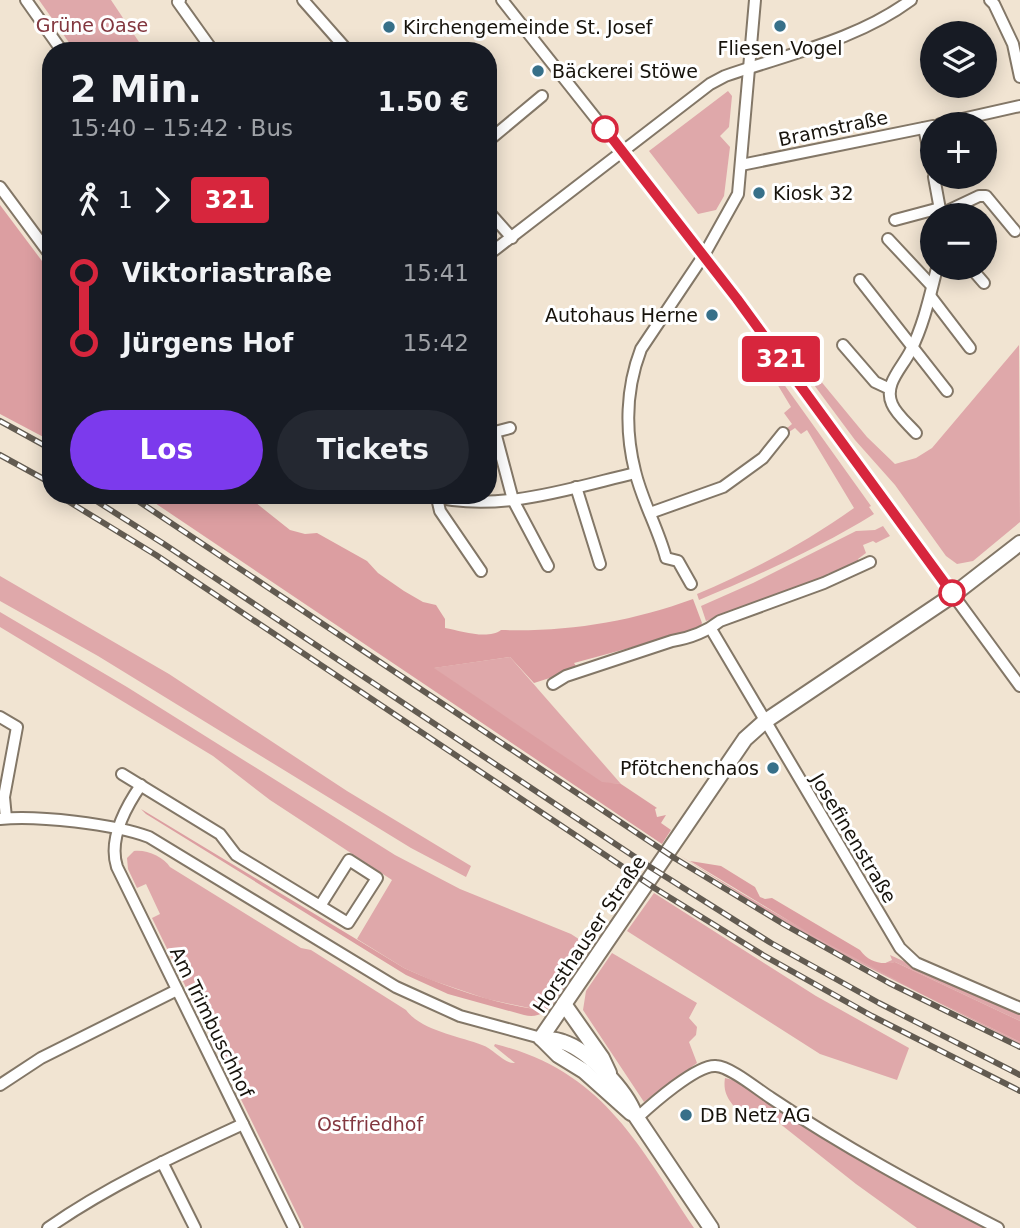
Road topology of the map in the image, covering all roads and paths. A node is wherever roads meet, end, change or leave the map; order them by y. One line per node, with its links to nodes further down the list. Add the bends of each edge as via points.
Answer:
1 (26, 0): 8 (street)
2 (180, 0): 9 (street)
3 (303, 0): 10 (street)
4 (502, 0): 18 (street)
5 (755, 0): 11 (street)
6 (911, 0): 11 (street, via 852,34)
7 (990, 0): 12 (street, via 1013,44)
8 (56, 42)
9 (207, 42)
10 (340, 42)
11 (749, 67): 18 (street, via 710,84); 19 (street)
12 (1020, 77)
13 (542, 96): 17 (street)
14 (1020, 107): 15 (street)
15 (996, 112)
16 (920, 129): 19 (street, Bramstraße)
17 (497, 134)
18 (623, 151): 28 (street); 32 (street)
19 (741, 165): 32 (street, via 734,204)
20 (0, 187): 30 (street)
21 (962, 203): 22 (street, via 979,196)
22 (992, 203)
23 (997, 209): 27 (street)
24 (920, 216): 25 (street)
25 (895, 220)
26 (497, 221): 28 (street)
27 (1015, 231)
28 (512, 238): 31 (street)
29 (888, 239): 37 (street)
30 (42, 244)
31 (497, 249)
32 (704, 255): 48 (street, via 649,335 635,366 628,422); 60 (street)
33 (860, 280): 40 (street)
34 (934, 280): 37 (street)
35 (981, 280): 36 (street)
36 (984, 283)
37 (931, 292): 39 (street); 40 (street)
38 (843, 345): 41 (street, via 874,382)
39 (970, 348)
40 (912, 349): 41 (street); 42 (street)
41 (890, 388): 46 (street, via 892,404)
42 (947, 391)
43 (510, 428): 44 (street)
44 (497, 432)
45 (783, 433): 53 (street, via 763,458 723,487)
46 (916, 433)
47 (497, 449): 50 (street)
48 (635, 472): 49 (street); 53 (street)
49 (576, 487): 50 (street); 56 (street)
50 (513, 500): 51 (street); 57 (street)
51 (497, 501)
52 (436, 504): 58 (street)
53 (650, 513): 59 (street, via 666,558 678,561)
54 (1020, 543): 60 (main road, Horsthauser Straße)
55 (870, 562): 61 (street, via 720,621)
56 (600, 564)
57 (548, 566)
58 (481, 571)
59 (691, 584)
60 (953, 595): 63 (street); 65 (main road, Horsthauser Straße)
61 (711, 629): 62 (street); 65 (street, Josefinenstraße)
62 (553, 684)
63 (1020, 686)
64 (0, 716): 68 (street, Horsthauser Straße, via 17,727)
65 (764, 722): 72 (main road, Horsthauser Straße, via 745,739); 73 (street, Josefinenstraße, via 900,948 916,963)
66 (122, 774): 67 (street)
67 (141, 785): 69 (street); 70 (street, via 220,834 236,855)
68 (3, 819): 69 (street, Horsthauser Straße)
69 (119, 829): 71 (street, Am Trimbuschhof, via 114,849 117,867); 74 (street, Horsthauser Straße, via 164,845 396,987 460,1016)
70 (320, 906): 70 (street, via 348,923 377,878 349,860)
71 (177, 990): 76 (street, via 41,1058); 78 (street, Am Trimbuschhof)
72 (564, 1004): 74 (main road, Horsthauser Straße); 75 (main road)
73 (1020, 1008)
74 (541, 1038): 75 (main road, via 571,1046); 77 (main road)
75 (611, 1078): 77 (main road)
76 (0, 1085)
77 (636, 1117): 83 (main road); 84 (street, via 701,1068 716,1066 873,1162)
78 (243, 1124): 79 (street); 82 (street, Am Trimbuschhof)
79 (162, 1162): 80 (street); 81 (street)
80 (48, 1228)
81 (195, 1228)
82 (294, 1228)
83 (711, 1228)
84 (998, 1228)

